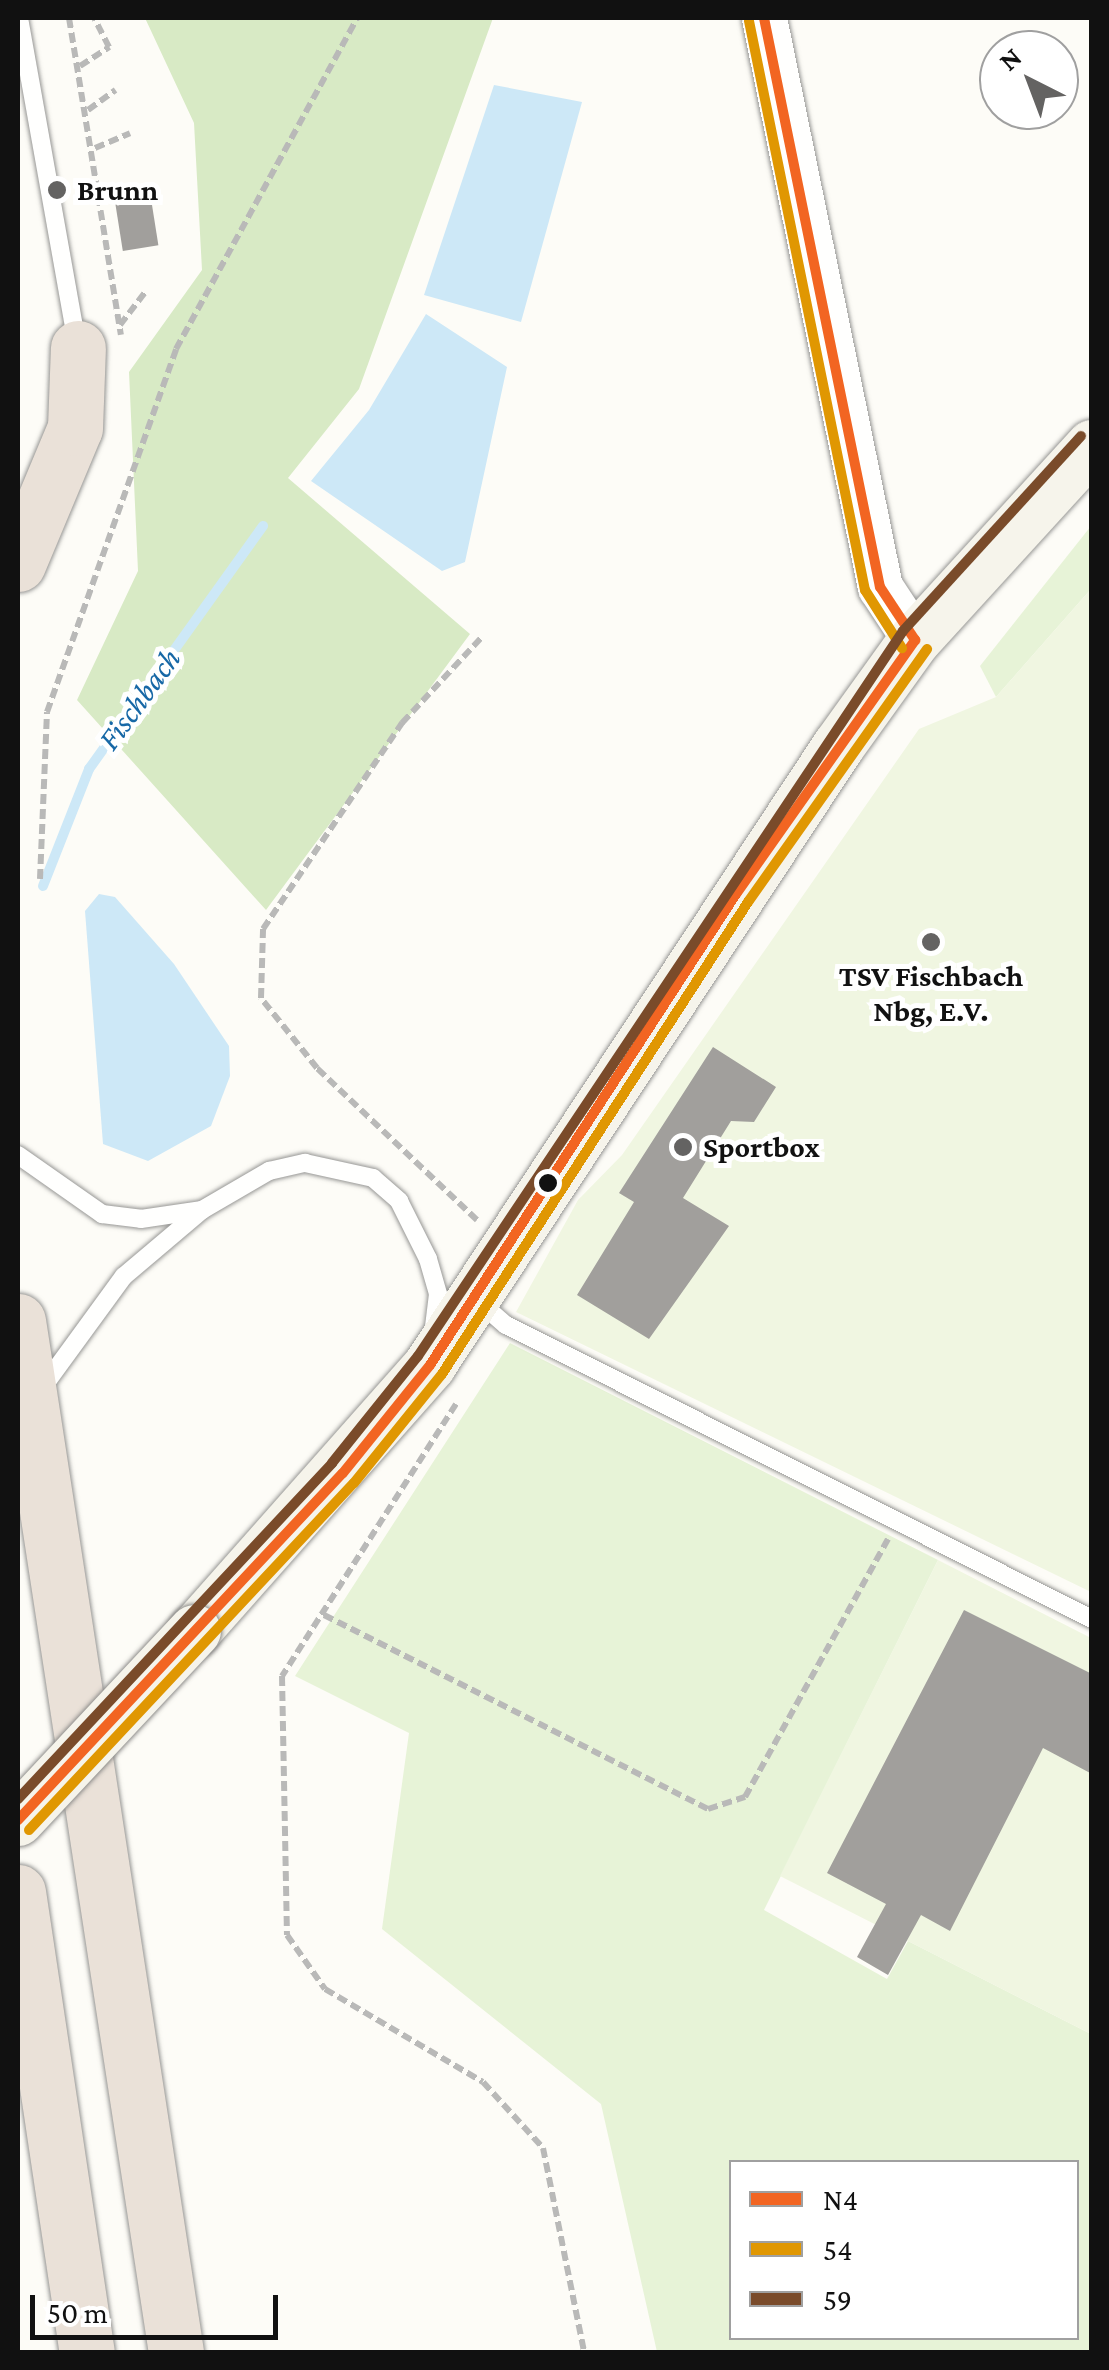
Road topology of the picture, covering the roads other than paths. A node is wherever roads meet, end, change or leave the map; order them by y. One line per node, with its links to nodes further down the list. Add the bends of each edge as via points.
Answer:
1 (19, 18): 3 (lane)
2 (764, 18): 6 (street, via 880,587)
3 (89, 328): 5 (highway, via 75,428)
4 (1092, 446): 6 (main road)
5 (18, 564)
6 (915, 640): 9 (main road)
7 (18, 1155): 8 (lane, via 102,1214)
8 (202, 1210): 11 (lane, via 269,1171 306,1164 373,1178 400,1202 428,1259); 12 (lane, via 111,1291)
9 (476, 1300): 11 (main road); 13 (lane, via 506,1324)
10 (18, 1321): 12 (highway)
11 (448, 1377): 14 (main road, bridge)
12 (30, 1405): 17 (highway)
13 (1092, 1619)
14 (18, 1820)
15 (18, 1892): 16 (highway)
16 (86, 2352)
17 (176, 2352)

